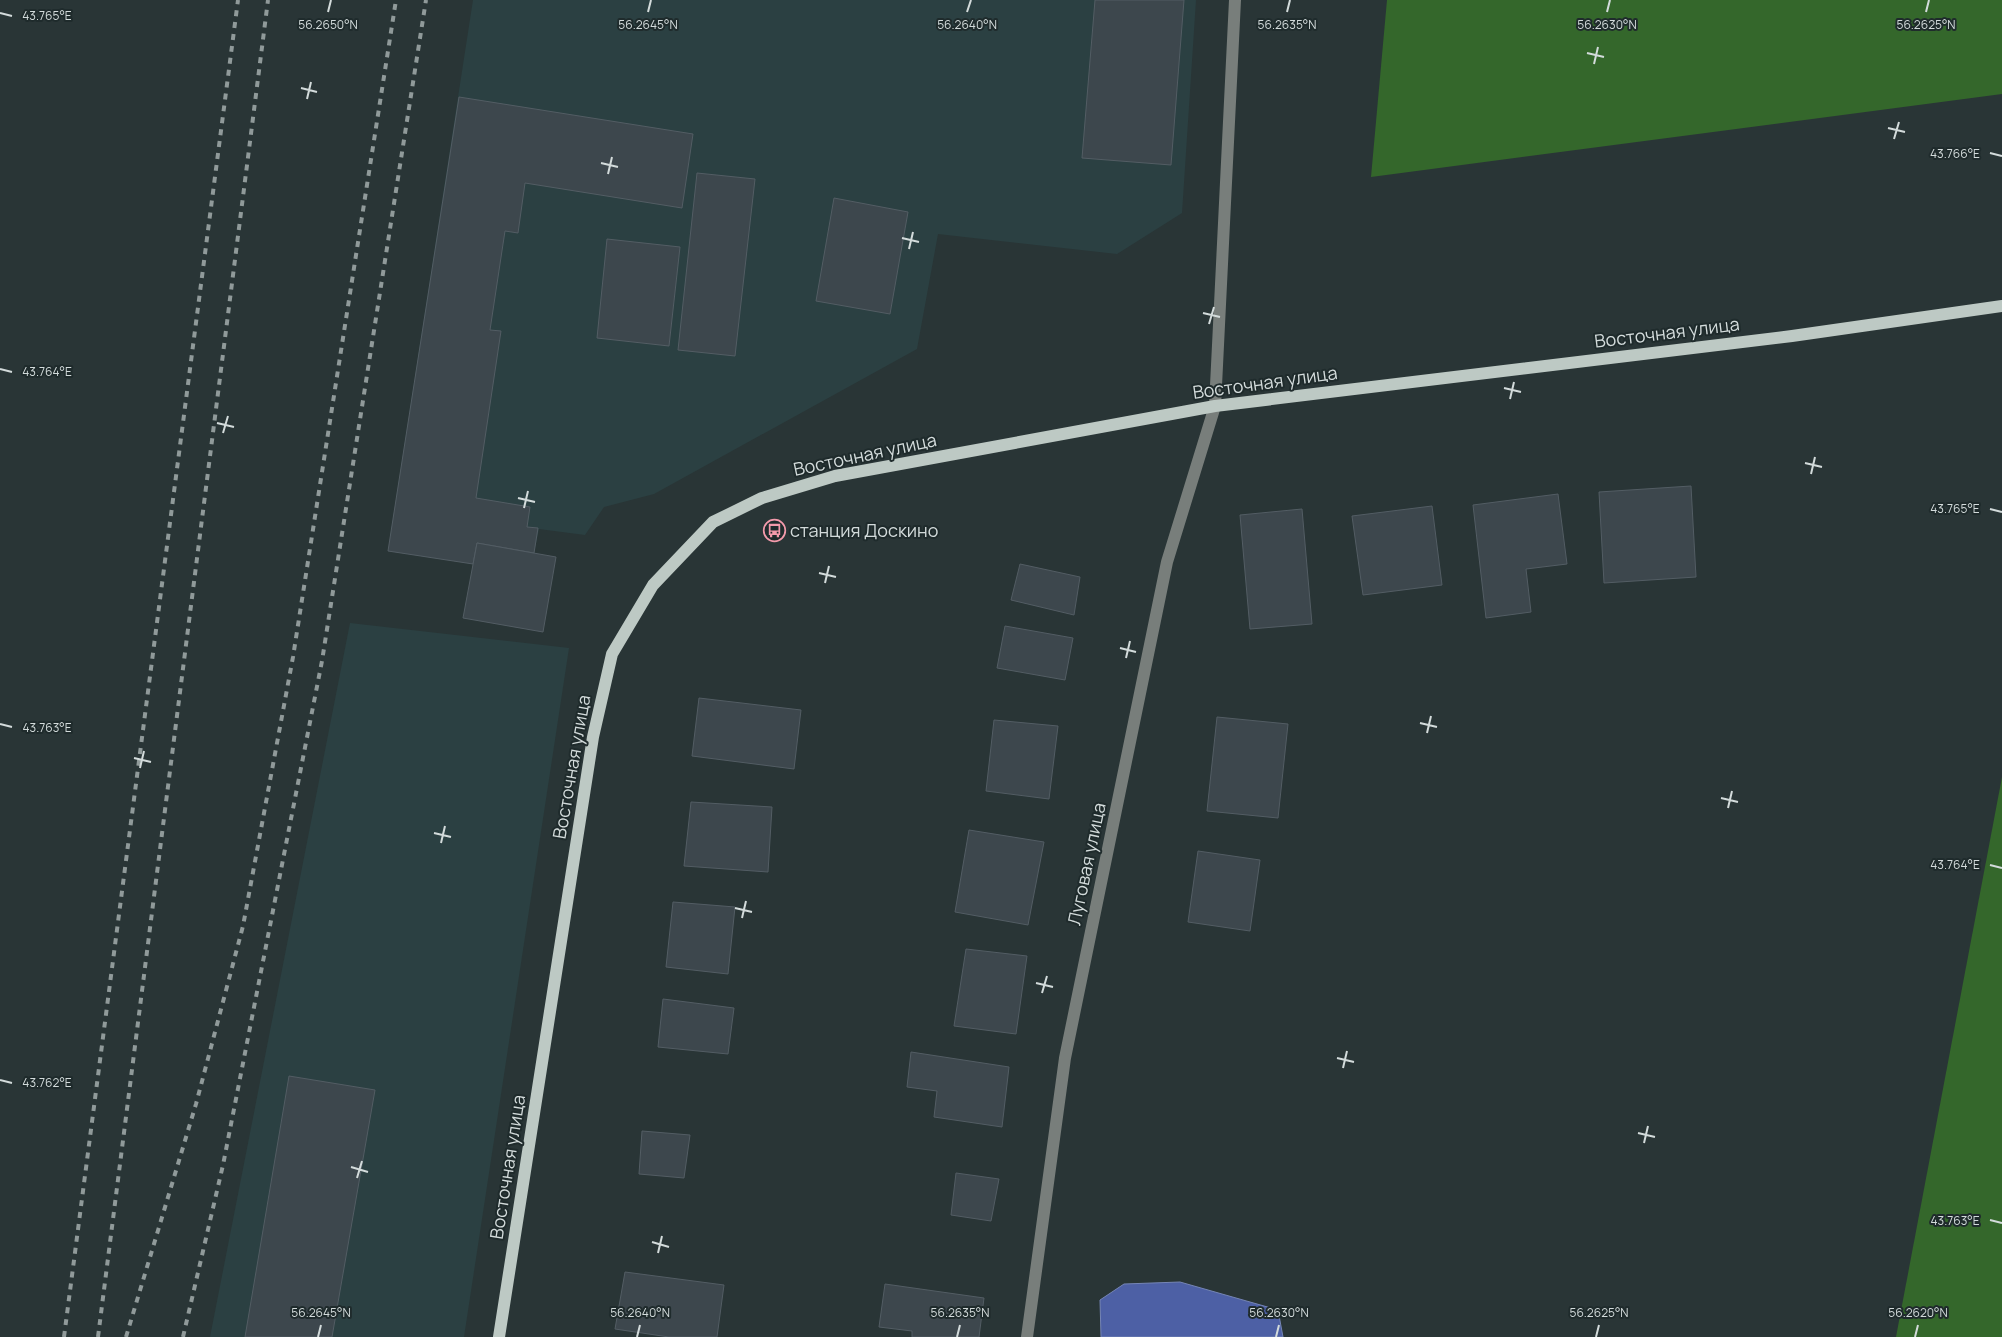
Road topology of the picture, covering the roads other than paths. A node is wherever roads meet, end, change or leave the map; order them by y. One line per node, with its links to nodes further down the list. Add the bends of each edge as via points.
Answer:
1 (1235, 0): 3 (street, Луговая улица)
2 (2002, 306): 3 (main road, Восточная улица, via 1792,336)
3 (1215, 406): 4 (main road, Восточная улица, via 835,476 762,498 713,522 653,585 612,654 593,737); 5 (street, Луговая улица, via 1166,562 1065,1058)
4 (499, 1337)
5 (1027, 1337)

